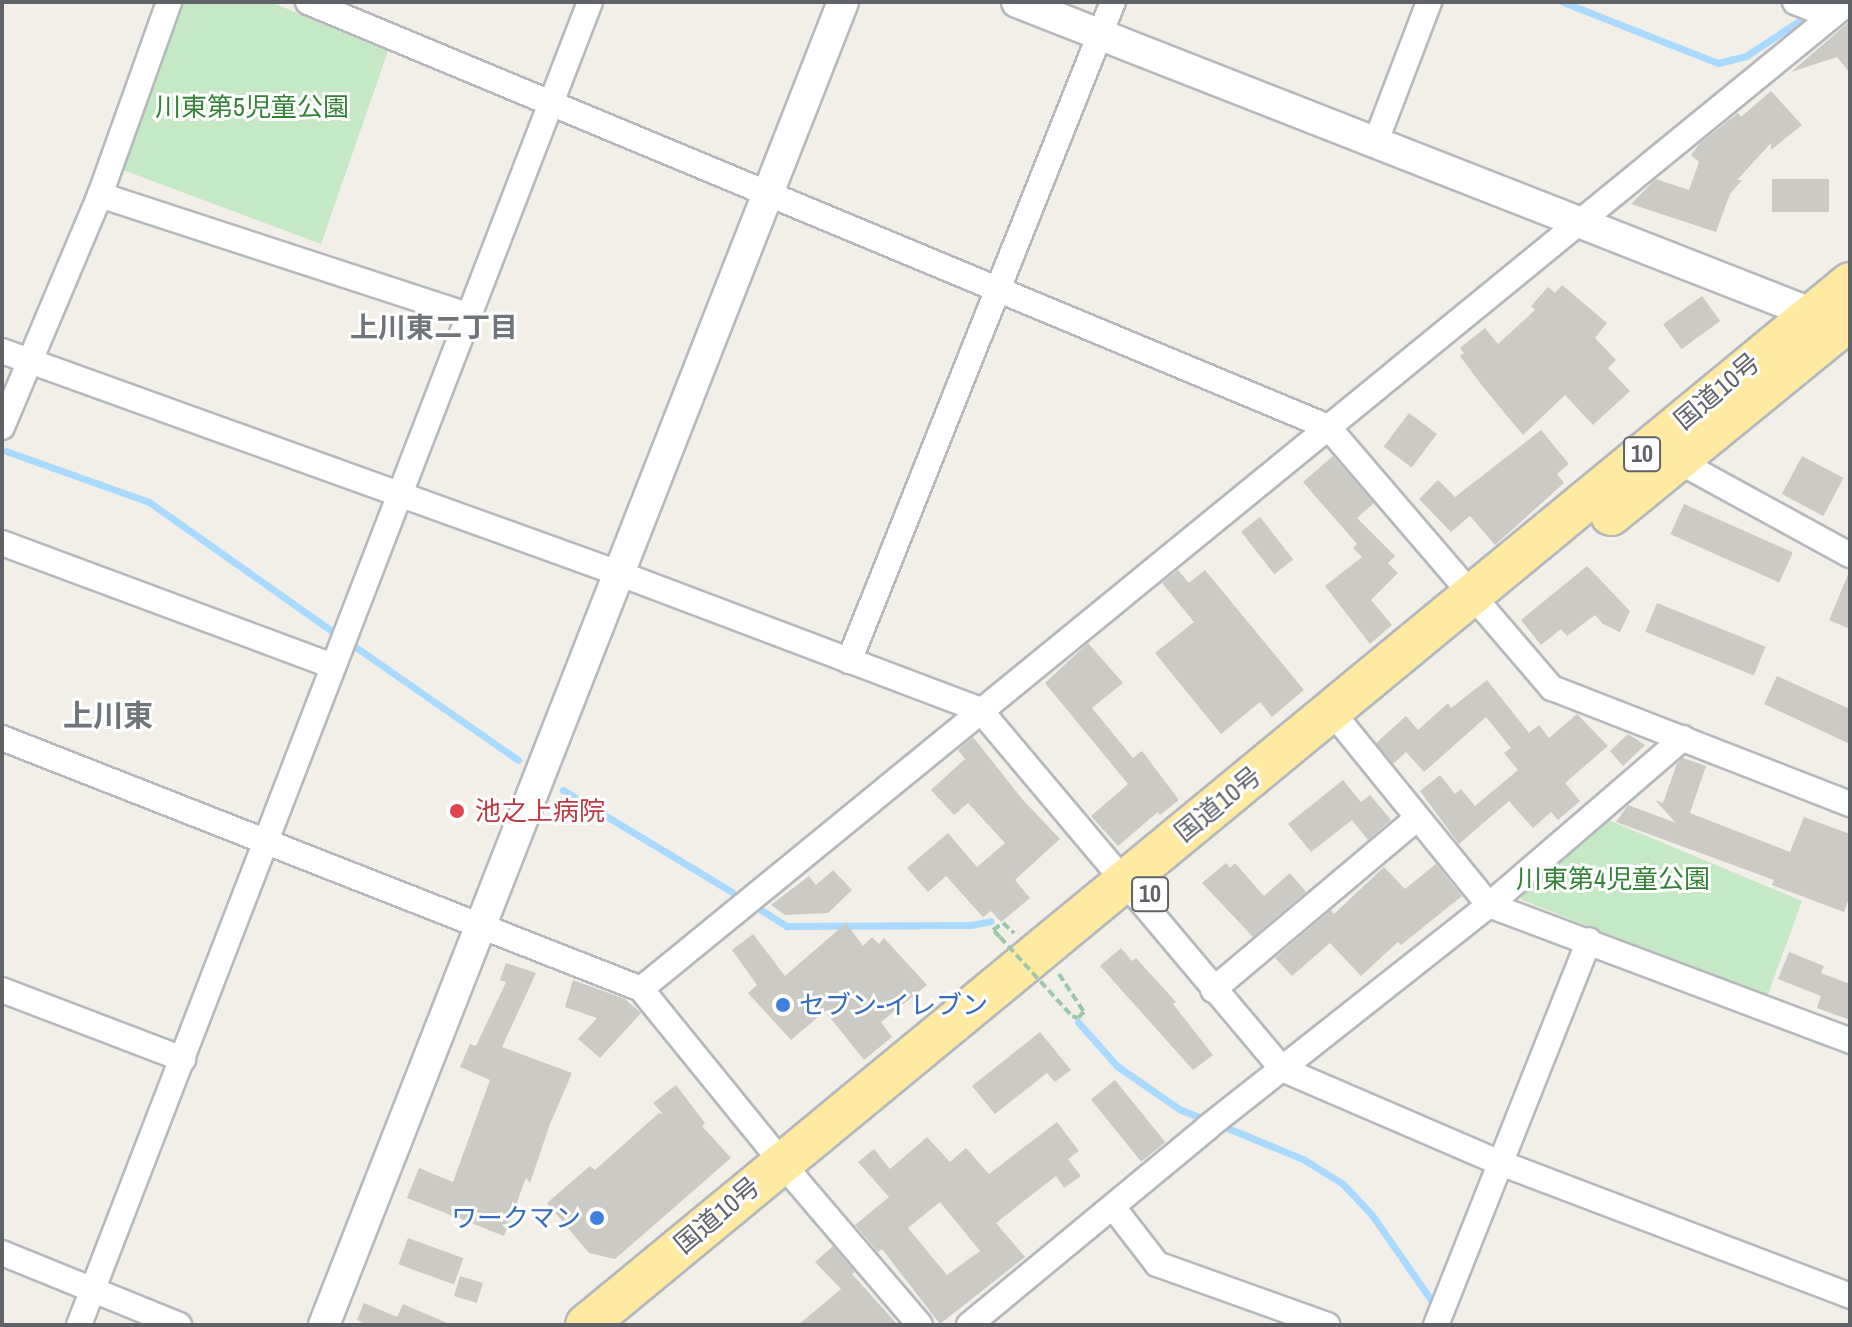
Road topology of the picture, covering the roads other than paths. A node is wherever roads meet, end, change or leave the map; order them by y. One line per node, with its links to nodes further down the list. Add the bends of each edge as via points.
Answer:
1 (169, 2): 14 (street)
2 (308, 2): 11 (street)
3 (590, 2): 11 (street)
4 (843, 2): 13 (street)
5 (1017, 2): 10 (street)
6 (1113, 2): 10 (street)
7 (1429, 2): 12 (street)
8 (1795, 2): 9 (street)
9 (1840, 9): 15 (street)
10 (1099, 34): 12 (street); 17 (street)
11 (551, 103): 13 (street); 19 (street)
12 (1376, 141): 15 (street)
13 (767, 191): 17 (street); 29 (street)
14 (100, 195): 19 (street); 22 (street)
15 (1581, 221): 18 (street); 24 (street)
16 (1850, 283): 18 (highway, 国道10号 / 10)
17 (997, 290): 24 (street); 31 (street)
18 (1811, 313): 20 (street); 30 (highway, 国道10号 / 10)
19 (468, 315): 26 (street)
20 (1850, 319): 25 (highway, 国道10号 / 10)
21 (2, 351): 22 (street)
22 (27, 360): 23 (street); 26 (street)
23 (2, 427)
24 (1328, 427): 30 (street); 33 (street)
25 (1678, 461): 28 (street); 30 (highway, 国道10号 / 10)
26 (400, 494): 29 (street); 32 (street)
27 (2, 543): 32 (street)
28 (1850, 555)
29 (618, 573): 31 (street); 42 (street)
30 (1480, 605): 34 (highway, 国道10号 / 10); 36 (street, via 1552,688)
31 (849, 661): 33 (street)
32 (332, 666): 39 (street)
33 (980, 710): 40 (street); 44 (street)
34 (1340, 720): 38 (street); 40 (highway, 国道10号 / 10)
35 (2, 738): 39 (street)
36 (1683, 738): 37 (street); 41 (street)
37 (1850, 804)
38 (1417, 818): 41 (street); 46 (street)
39 (266, 842): 42 (street); 48 (street)
40 (1133, 891): 46 (street); 51 (highway, 国道10号 / 10); 51 (highway, 国道10号 / 10, via 1056,969)
41 (1489, 905): 43 (street); 49 (street)
42 (481, 928): 44 (street); 58 (street)
43 (1589, 940): 47 (street); 50 (street)
44 (641, 989): 51 (street)
45 (2, 990): 48 (street)
46 (1213, 990): 49 (street)
47 (1850, 1041)
48 (183, 1059): 54 (street)
49 (1282, 1069): 50 (street); 52 (street)
50 (1498, 1162): 55 (street); 64 (street)
51 (789, 1171): 59 (highway, 国道10号 / 10); 60 (highway, 国道10号 / 10); 61 (street)
52 (1113, 1207): 62 (street); 63 (street, via 1157,1264)
53 (2, 1253): 54 (street)
54 (93, 1290): 56 (street); 57 (street)
55 (1850, 1296)
56 (79, 1325)
57 (179, 1325)
58 (324, 1325)
59 (586, 1325)
60 (622, 1325)
61 (920, 1325)
62 (969, 1325)
63 (1327, 1325)
64 (1436, 1325)

